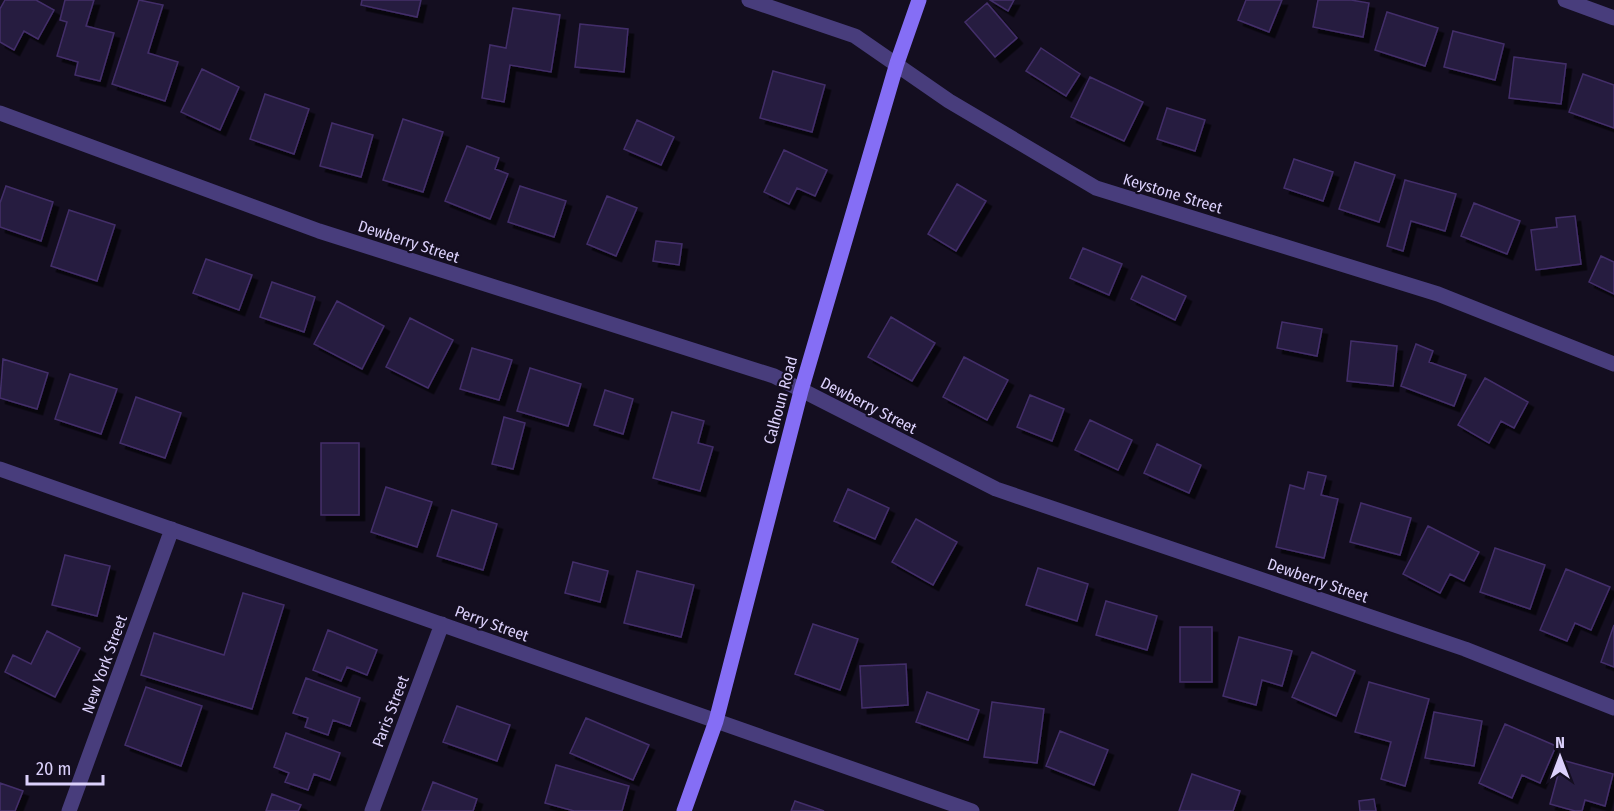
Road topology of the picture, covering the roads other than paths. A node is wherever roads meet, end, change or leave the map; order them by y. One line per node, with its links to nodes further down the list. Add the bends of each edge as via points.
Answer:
1 (749, 0): 5 (street, Keystone Street, via 855,36)
2 (919, 0): 5 (street, Calhoun Road)
3 (1565, 0): 4 (street)
4 (1614, 18)
5 (897, 63): 7 (street, Keystone Street, via 949,101 1096,188 1438,294); 8 (street, Calhoun Road)
6 (0, 113): 8 (street, Dewberry Street, via 320,231 774,375)
7 (1614, 364)
8 (801, 391): 12 (street, Dewberry Street, via 996,489 1465,649); 13 (street, Calhoun Road)
9 (0, 469): 10 (street, Perry Street)
10 (172, 529): 11 (street, Perry Street); 14 (street, New York Street)
11 (442, 624): 13 (street, Perry Street); 15 (street, Paris Street)
12 (1614, 708)
13 (716, 721): 16 (street, Calhoun Road); 17 (street, Perry Street)
14 (69, 811)
15 (372, 811)
16 (684, 811)
17 (972, 811)

